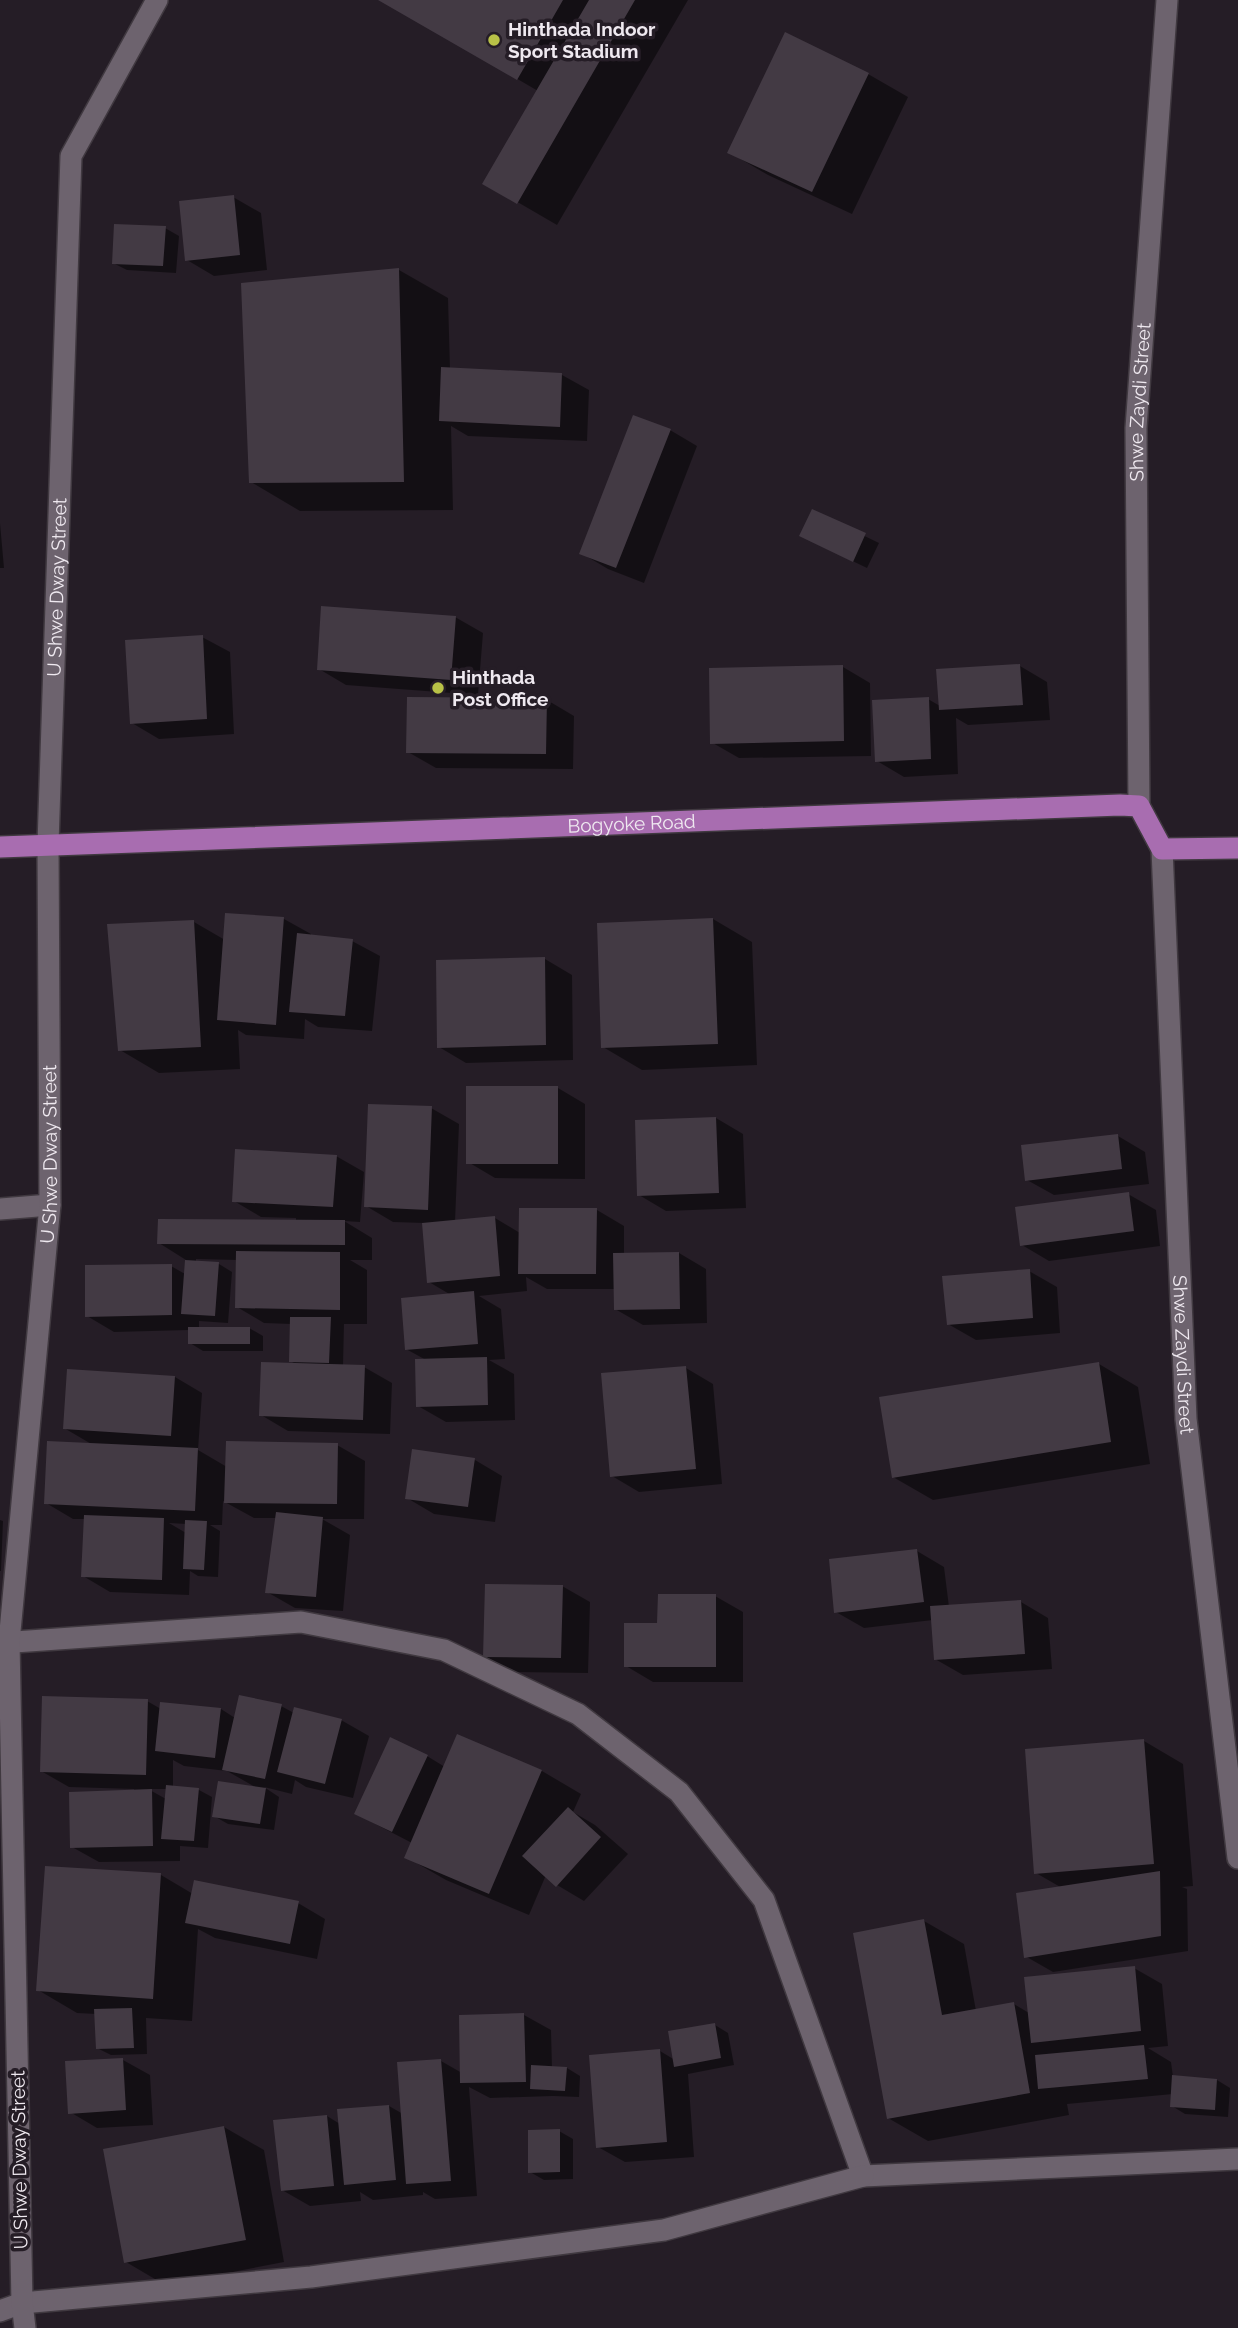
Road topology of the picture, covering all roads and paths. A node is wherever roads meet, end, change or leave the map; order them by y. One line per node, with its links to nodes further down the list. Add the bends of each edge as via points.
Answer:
1 (157, 0): 4 (street, U Shwe Dway Street, via 71,156)
2 (1167, 0): 3 (street, Shwe Zaydi Street, via 1136,428)
3 (1139, 806): 4 (main road, Bogyoke Road); 7 (main road)
4 (48, 844): 5 (main road, Bogyoke Road); 8 (street, U Shwe Dway Street)
5 (0, 847)
6 (1238, 848): 7 (main road)
7 (1162, 849): 11 (street, Shwe Zaydi Street, via 1186,1419)
8 (50, 1206): 9 (street); 10 (street, U Shwe Dway Street)
9 (0, 1209)
10 (4, 1643): 13 (street, via 300,1622 444,1650 578,1714 679,1792 764,1900); 14 (street, U Shwe Dway Street)
11 (1238, 1858)
12 (1238, 2159): 13 (street)
13 (863, 2176): 14 (street, via 664,2230 311,2277)
14 (22, 2304): 15 (street); 16 (street, U Shwe Dway Street)
15 (0, 2311)
16 (25, 2328)

